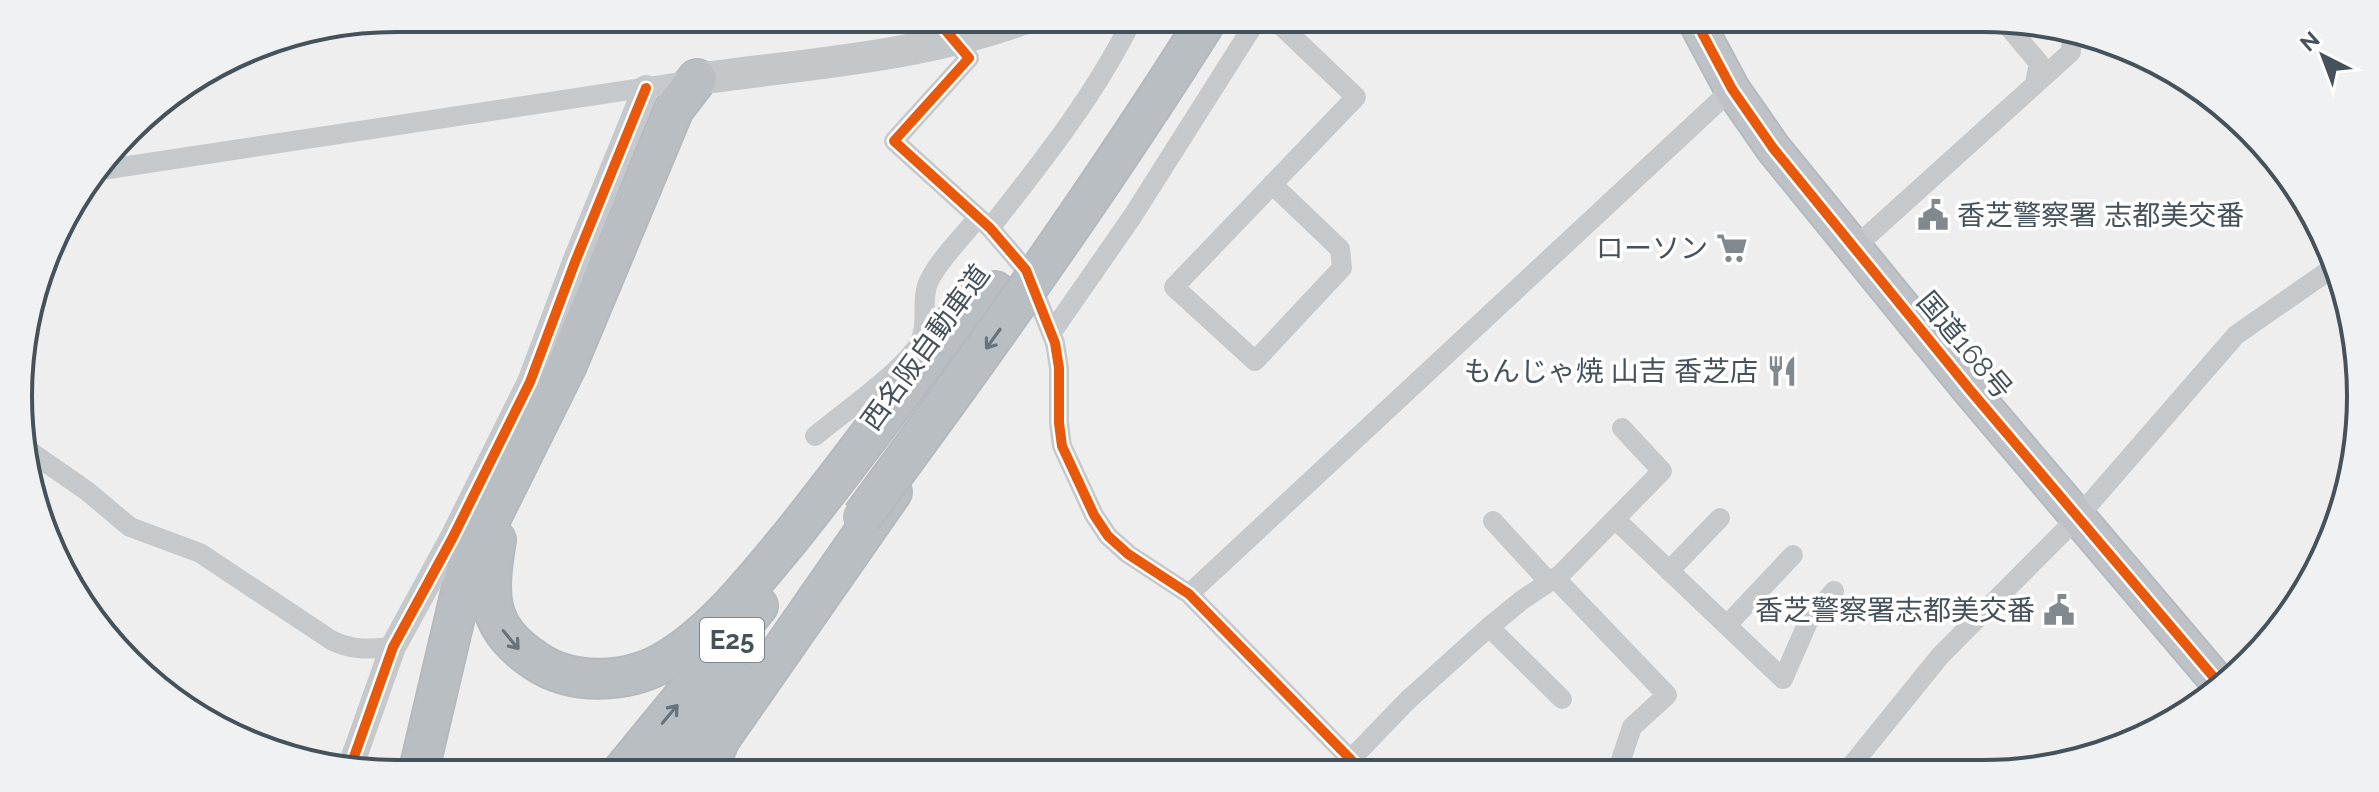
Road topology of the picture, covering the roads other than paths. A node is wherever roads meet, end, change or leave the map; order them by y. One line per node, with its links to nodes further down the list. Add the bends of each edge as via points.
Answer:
1 (941, 32): 11 (main road, via 919,49)
2 (947, 32): 17 (street, via 969,58 894,141)
3 (1126, 32): 17 (street, via 1045,158)
4 (1170, 32): 24 (highway, 西名阪自動車道 / E25)
5 (1199, 32): 24 (highway, 西名阪自動車道 / E25, one-way to 24, bridge, via 1021,299 894,474)
6 (1249, 32): 20 (street)
7 (1288, 32): 16 (street, via 1356,97)
8 (1701, 32): 14 (highway, 国道168号)
9 (2014, 34): 12 (street, via 2039,63)
10 (2072, 43): 12 (street, via 2071,52)
11 (697, 79): 13 (street); 29 (highway, via 699,116); 31 (highway, via 674,109 567,365)
12 (2035, 83): 18 (street)
13 (646, 88): 15 (street); 38 (street, via 530,382)
14 (1732, 89): 18 (highway, 国道168号); 35 (street)
15 (112, 169)
16 (1272, 184): 16 (street, via 1174,287 1255,361 1342,268 1340,249)
17 (984, 223): 20 (street, via 1026,270); 22 (street, via 929,280 925,330 917,346)
18 (1853, 249): 25 (highway, 国道168号)
19 (2325, 273): 25 (street, via 2236,335)
20 (1052, 332): 35 (street, via 1062,446 1094,515 1128,554)
21 (1622, 428): 27 (street, via 1662,471)
22 (815, 436)
23 (37, 456): 38 (street, via 130,527 200,553 331,640 360,650)
24 (850, 509): 29 (highway, one-way to 24, via 489,582 501,627 541,665 600,679 632,676 683,650 760,574); 45 (highway, 西名阪自動車道 / E25, one-way to 24); 46 (highway, 西名阪自動車道 / E25); 47 (highway)
25 (2078, 517): 39 (highway, 国道168号); 51 (street, via 1940,656)
26 (1720, 518): 32 (street)
27 (1615, 519): 32 (street); 33 (street)
28 (1493, 521): 33 (street)
29 (496, 540): 44 (highway, via 469,611)
30 (1793, 555): 36 (street)
31 (467, 566): 42 (highway); 43 (highway)
32 (1669, 571): 36 (street)
33 (1552, 580): 37 (street); 50 (street, via 1667,695 1632,727)
34 (1834, 591): 36 (street, via 1808,622 1783,679)
35 (1189, 594): 48 (street)
36 (1727, 625)
37 (1489, 627): 40 (street); 49 (street, via 1408,700)
38 (393, 647): 41 (street)
39 (2214, 678)
40 (1562, 699)
41 (354, 757)
42 (400, 760)
43 (421, 760)
44 (438, 760)
45 (632, 760)
46 (667, 760)
47 (711, 760)
48 (1351, 760)
49 (1362, 760)
50 (1621, 760)
51 (1856, 760)

